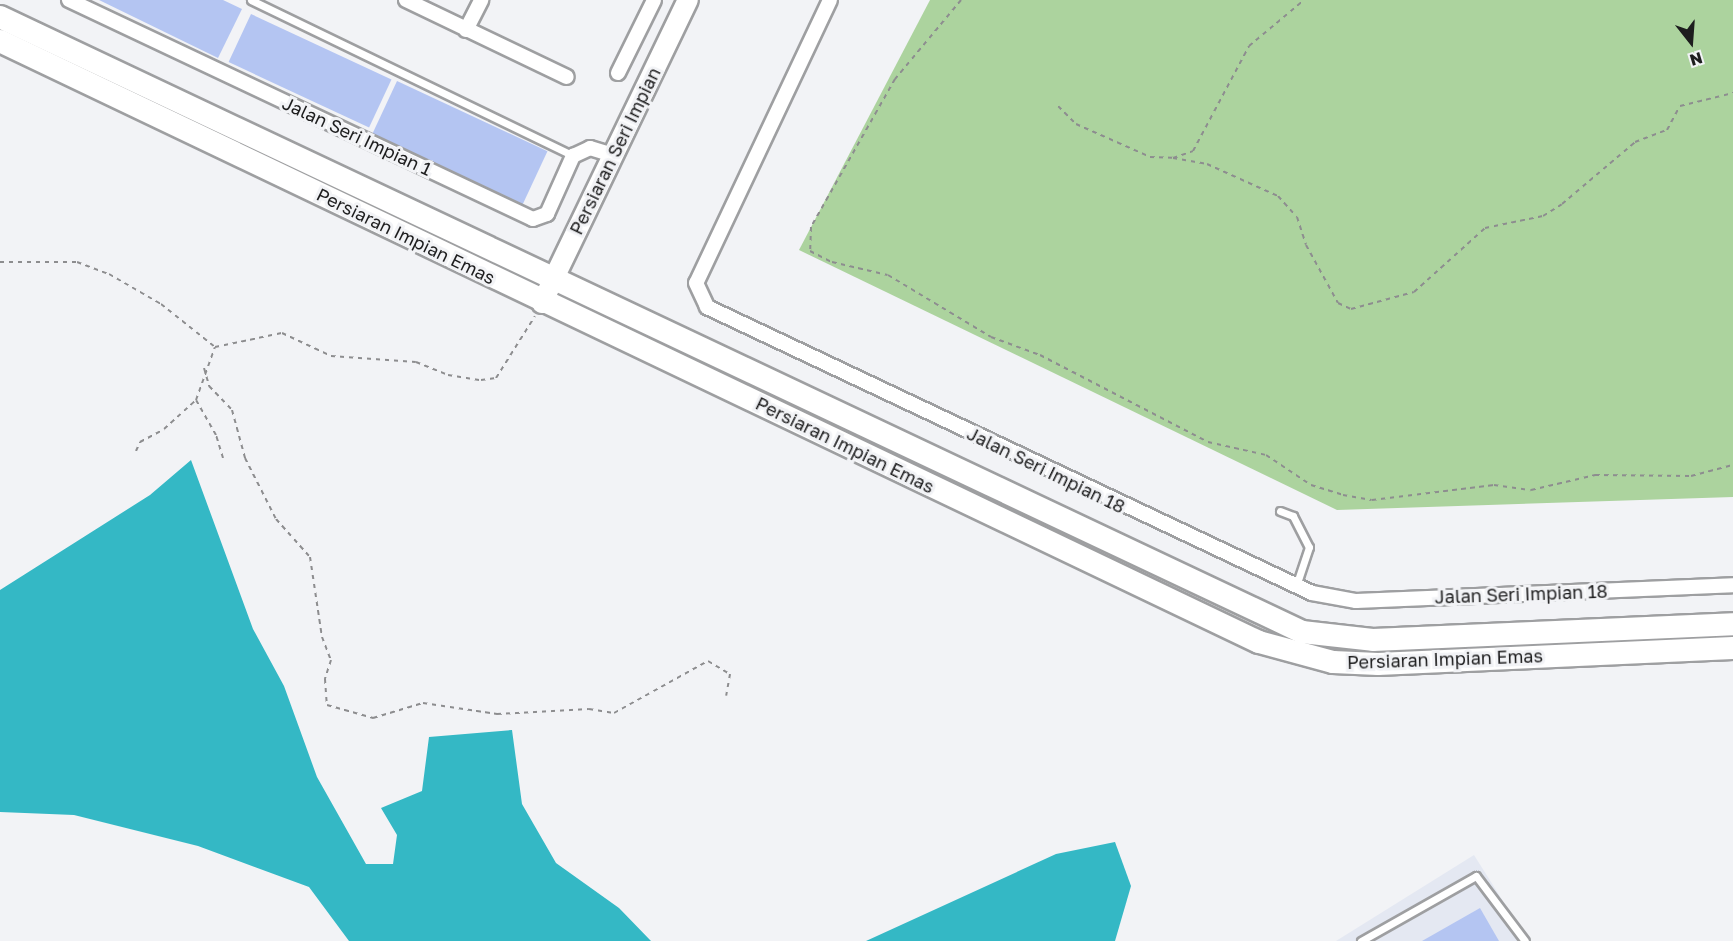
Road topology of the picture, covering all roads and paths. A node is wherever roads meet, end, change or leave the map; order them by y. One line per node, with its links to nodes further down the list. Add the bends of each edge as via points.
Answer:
1 (69, 0): 18 (street, Jalan Seri Impian 1, via 533,219 547,214)
2 (251, 0): 18 (lane)
3 (406, 0): 11 (street)
4 (481, 0): 11 (street)
5 (654, 0): 13 (street)
6 (688, 0): 17 (street, Persiaran Seri Impian)
7 (830, 0): 31 (street, Jalan Seri Impian 18, via 696,283 699,297 718,312)
8 (962, 0): 28 (path, via 895,79 811,227 810,251 832,262 888,275 991,337 1040,355 1208,442 1266,455 1311,485 1343,495 1372,500 1494,484 1531,490 1595,475 1692,476)
9 (1304, 0): 19 (path, via 1249,46 1193,151)
10 (0, 17): 21 (main road, Persiaran Impian Emas)
11 (466, 30): 14 (street)
12 (0, 41): 22 (main road, Persiaran Impian Emas)
13 (618, 73)
14 (567, 78)
15 (1733, 93): 19 (path, via 1680,106 1667,130 1635,142 1543,216 1485,228 1413,292 1351,309 1338,303 1306,245 1297,217 1278,196 1207,164)
16 (1058, 106): 19 (path, via 1076,124 1109,142 1150,157)
17 (613, 155): 18 (street, via 590,148); 21 (street, Persiaran Seri Impian)
18 (573, 156)
19 (1173, 158)
20 (0, 262): 23 (path, via 77,262 109,274 161,304)
21 (554, 278): 22 (street, Persiaran Seri Impian); 32 (main road, Persiaran Impian Emas, via 1302,632 1374,640)
22 (542, 303): 23 (path, via 496,378 448,375 416,362 331,357 282,333); 33 (main road, Persiaran Impian Emas, via 1259,642 1296,654 1378,664)
23 (215, 347): 24 (path)
24 (204, 368): 25 (path); 34 (path, via 209,386 232,410 245,458 276,519 310,557 322,637 331,660 325,679 327,705 373,718 423,703 497,714 589,709 614,713 708,661 730,674)
25 (196, 400): 26 (path, via 140,442); 27 (path, via 216,435)
26 (136, 451)
27 (222, 458)
28 (1733, 465)
29 (1280, 511): 31 (lane, via 1293,516 1309,547)
30 (1733, 585): 31 (street, Jalan Seri Impian 18, via 1356,601 1334,599)
31 (1296, 586)
32 (1733, 624)
33 (1733, 648)
34 (726, 696)
35 (1361, 941): 36 (lane, via 1456,883 1476,876)
36 (1525, 941)

